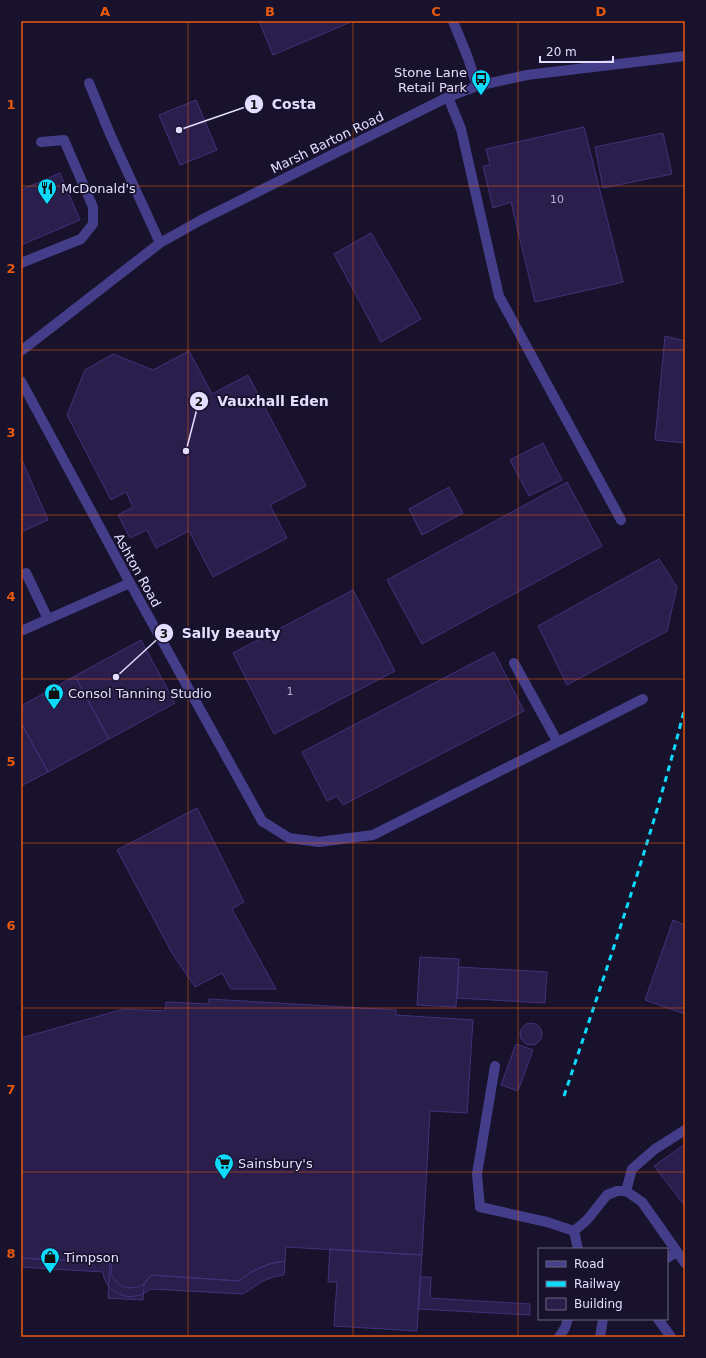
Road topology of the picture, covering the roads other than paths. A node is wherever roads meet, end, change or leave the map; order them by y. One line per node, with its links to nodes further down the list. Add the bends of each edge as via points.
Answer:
1 (453, 21): 4 (street)
2 (685, 56): 4 (street, Marsh Barton Road, via 527,75)
3 (89, 83): 7 (street)
4 (477, 86): 5 (street, Marsh Barton Road)
5 (448, 97): 7 (street, Marsh Barton Road); 11 (street, via 461,129 499,296)
6 (41, 142): 8 (street, via 64,140 93,207 93,224 81,239)
7 (160, 243): 9 (street, Marsh Barton Road)
8 (21, 263)
9 (21, 350)
10 (21, 381): 13 (street, Ashton Road)
11 (621, 520)
12 (26, 573): 14 (street)
13 (130, 583): 14 (street); 18 (street, Ashton Road, via 262,821 289,838 319,842 373,835)
14 (48, 619): 15 (street)
15 (21, 631)
16 (514, 663): 18 (street)
17 (643, 699): 18 (street, Ashton Road)
18 (557, 741)
19 (495, 1066): 22 (street, via 477,1174 480,1207 547,1222)
20 (685, 1130): 21 (street, via 655,1149 632,1170)
21 (626, 1191): 22 (street, via 607,1195 587,1220); 24 (street, via 642,1202)
22 (574, 1231): 23 (street)
23 (578, 1248)
24 (677, 1252): 25 (street); 26 (street)
25 (668, 1257)
26 (685, 1263)
27 (568, 1320): 30 (street)
28 (603, 1320): 31 (street)
29 (659, 1320): 32 (street)
30 (559, 1337)
31 (600, 1337)
32 (671, 1337)

